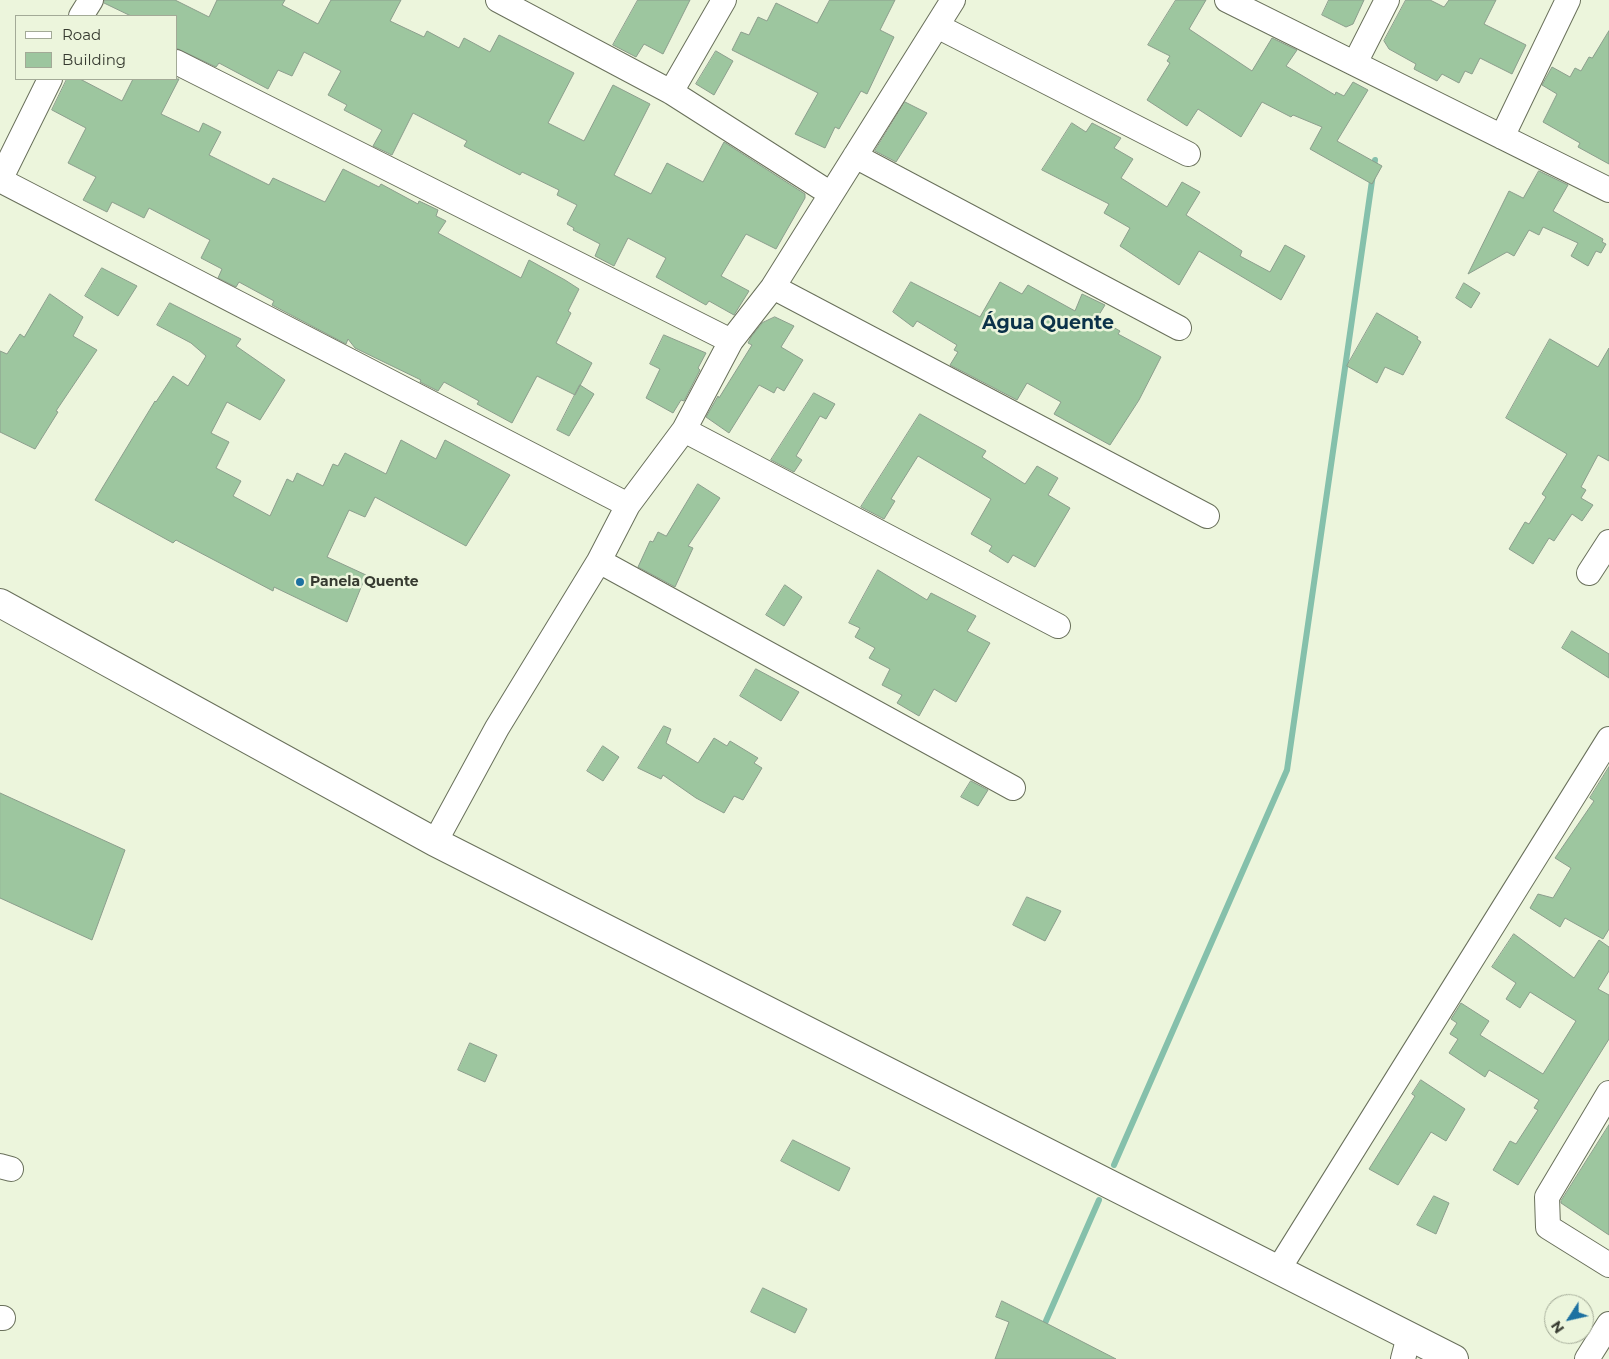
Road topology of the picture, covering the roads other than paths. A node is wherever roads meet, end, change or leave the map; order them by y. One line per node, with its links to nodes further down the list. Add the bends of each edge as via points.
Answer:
1 (498, 0): 11 (street)
2 (724, 0): 11 (street)
3 (953, 0): 7 (street)
4 (1227, 0): 9 (street)
5 (1387, 0): 9 (street)
6 (1568, 0): 12 (street)
7 (937, 26): 13 (street); 14 (street)
8 (178, 63): 19 (street)
9 (1355, 64): 12 (street)
10 (50, 80): 21 (street, via 0,180)
11 (671, 92): 16 (street)
12 (1502, 137): 15 (street)
13 (1188, 154)
14 (855, 156): 16 (street); 18 (street)
15 (1609, 190)
16 (831, 194): 17 (street)
17 (773, 287): 19 (street); 22 (street)
18 (1179, 328)
19 (731, 341): 20 (street)
20 (684, 430): 21 (street); 27 (street)
21 (628, 505): 24 (street)
22 (1207, 516)
23 (1609, 542): 25 (street)
24 (599, 561): 29 (street); 30 (street, via 497,728)
25 (1589, 573)
26 (0, 603): 30 (main road)
27 (1058, 626)
28 (1609, 739): 33 (street)
29 (1013, 788)
30 (435, 842): 33 (main road)
31 (1609, 1093): 32 (street, via 1547,1197 1548,1227)
32 (1609, 1265)
33 (1278, 1270): 35 (main road)
34 (1609, 1324): 37 (street)
35 (1406, 1348): 36 (main road)
36 (1454, 1359)
37 (1587, 1359)

